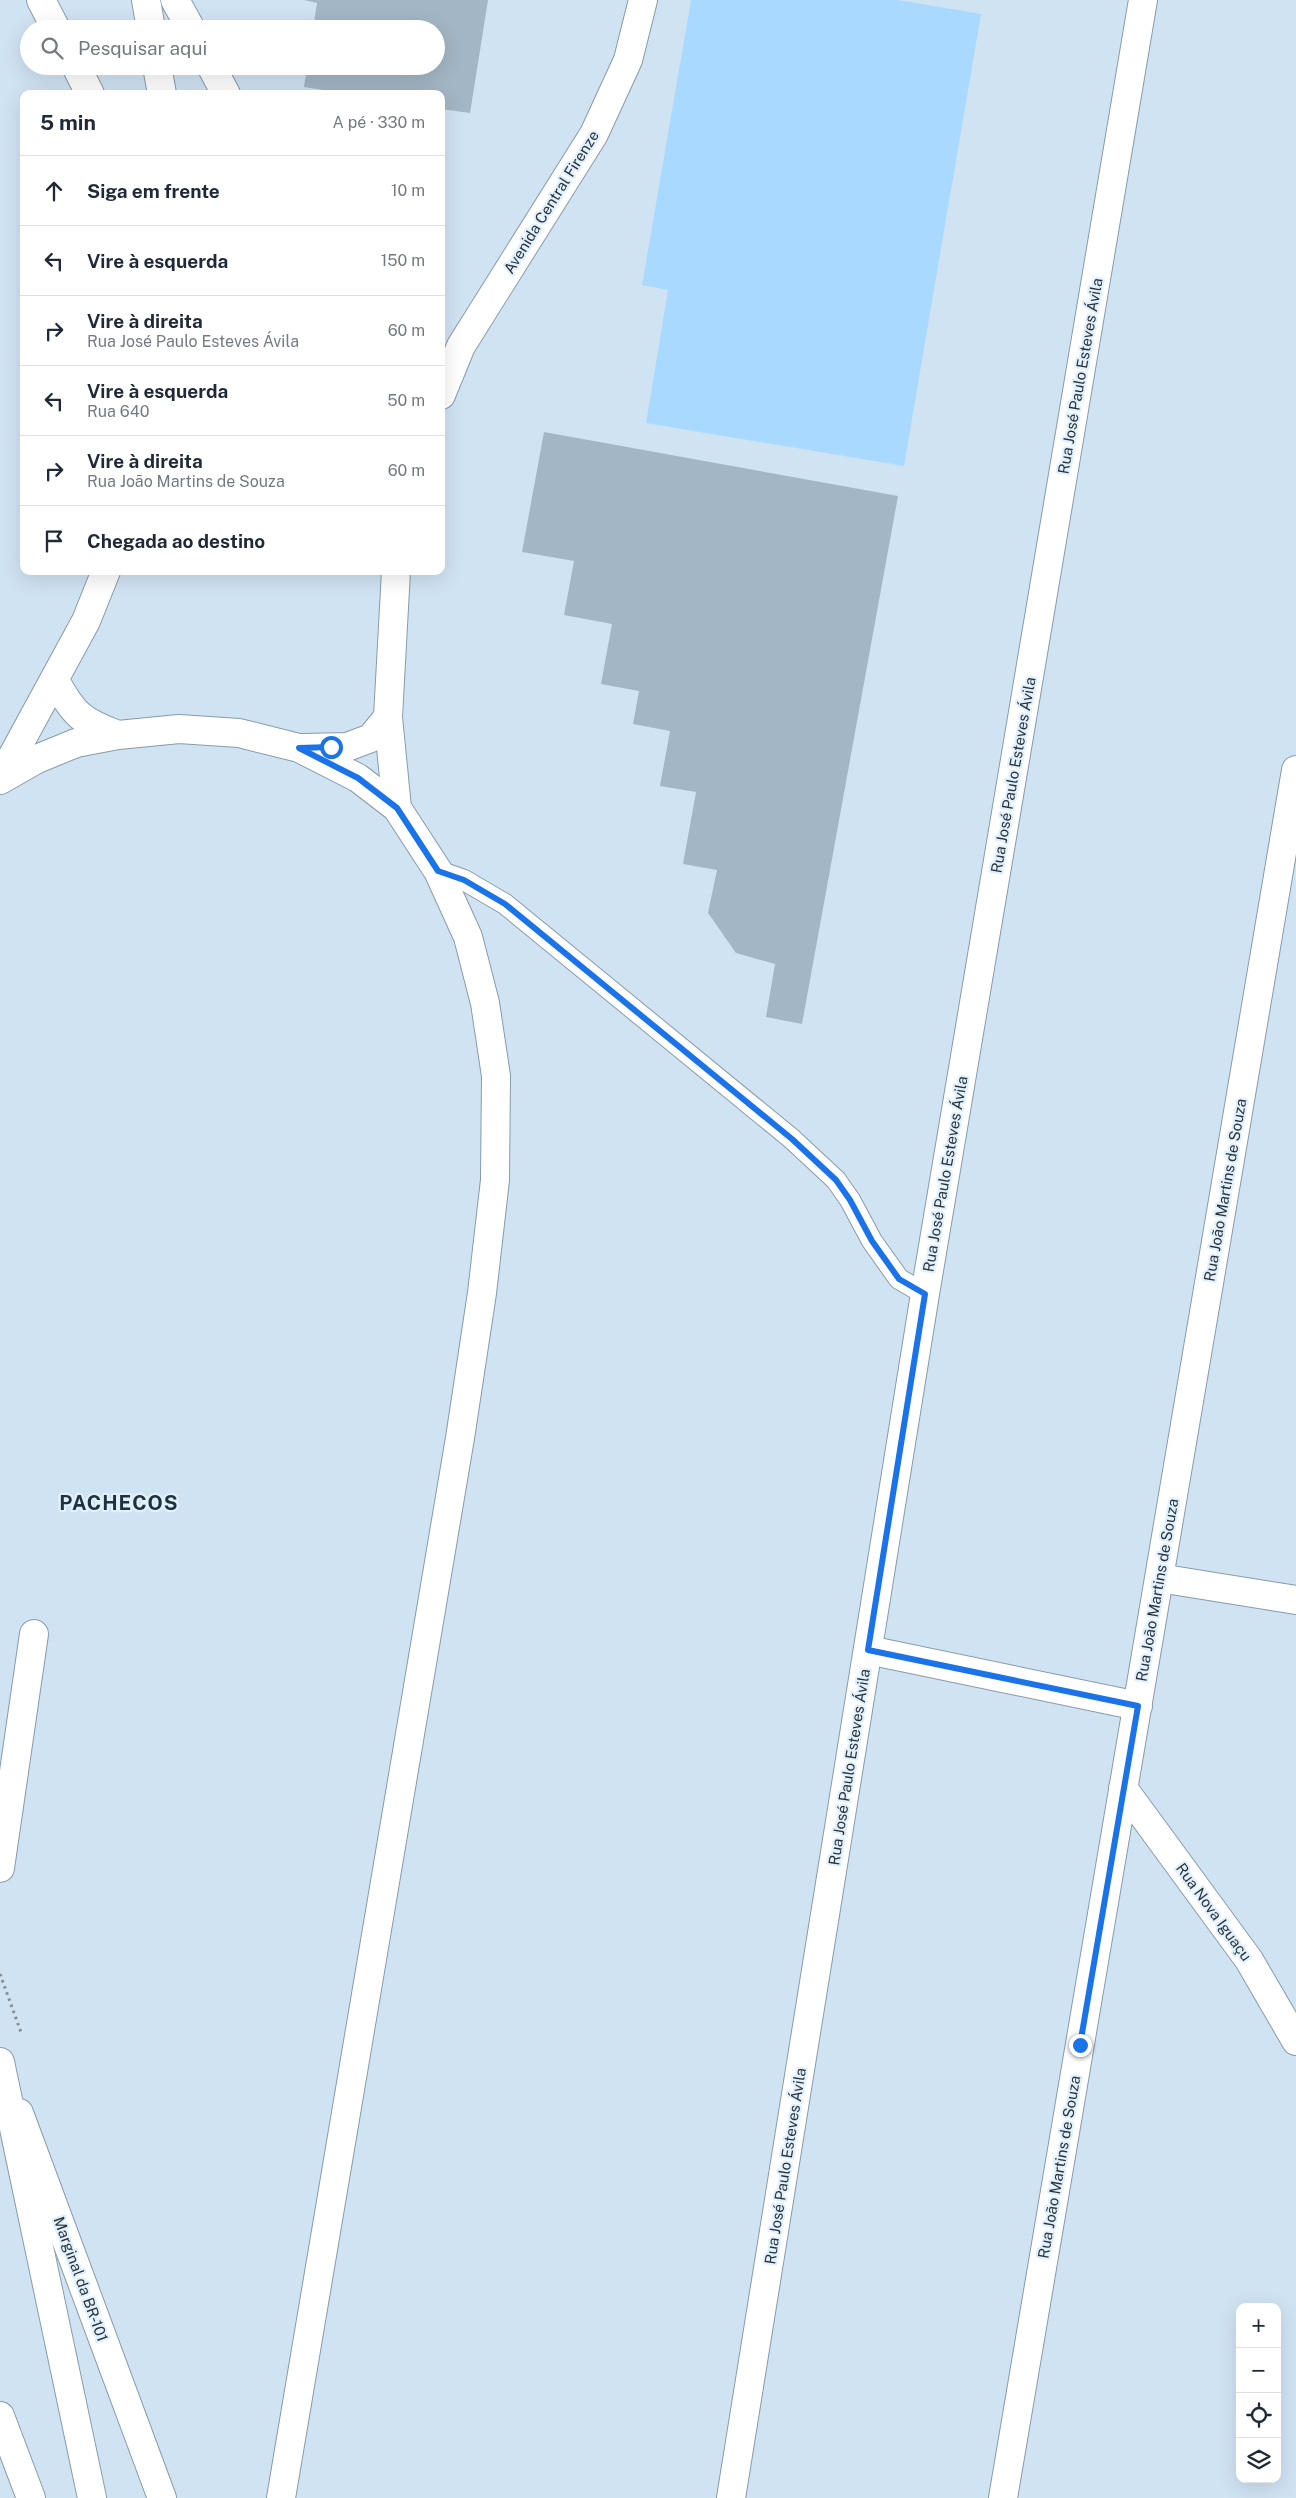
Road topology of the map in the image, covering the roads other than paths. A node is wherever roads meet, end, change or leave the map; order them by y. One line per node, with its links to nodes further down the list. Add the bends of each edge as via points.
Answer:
1 (42, 0): 6 (main road)
2 (146, 0): 7 (main road)
3 (175, 0): 8 (main road)
4 (643, 0): 15 (main road, Avenida Central Firenze, via 628,60 594,134 461,346)
5 (1143, 0): 26 (main road, Rua José Paulo Esteves Ávila)
6 (52, 20)
7 (149, 20)
8 (186, 20)
9 (80, 75): 12 (main road)
10 (159, 75): 13 (main road)
11 (216, 75): 14 (main road)
12 (88, 90)
13 (161, 90)
14 (224, 90)
15 (445, 385)
16 (104, 575): 18 (main road, via 86,620)
17 (396, 575): 19 (main road)
18 (55, 680): 20 (main road, via 68,706 90,725); 23 (main road)
19 (388, 717): 21 (main road, via 371,738 347,746); 24 (main road)
20 (118, 735): 21 (main road, via 179,729 240,733); 23 (main road, via 76,743)
21 (299, 748): 24 (main road, via 358,778)
22 (1296, 770): 27 (main road, Rua João Martins de Souza)
23 (0, 779)
24 (397, 808): 25 (main road)
25 (438, 871): 26 (lane, via 464,880 505,904 792,1139 836,1180 899,1279); 40 (main road, via 468,938 485,1003 496,1076 495,1180 460,1438)
26 (925, 1294): 30 (main road, Rua José Paulo Esteves Ávila)
27 (1159, 1578): 28 (main road); 31 (main road, Rua João Martins de Souza)
28 (1296, 1600)
29 (34, 1634): 33 (main road)
30 (868, 1650): 31 (main road); 41 (main road, Rua José Paulo Esteves Ávila)
31 (1138, 1706): 32 (main road, Rua João Martins de Souza)
32 (1123, 1788): 34 (main road, Rua Nova Iguaçu, via 1244,1952); 42 (main road, Rua João Martins de Souza)
33 (0, 1868)
34 (1296, 2041)
35 (0, 2062): 38 (main road); 39 (main road, Marginal da BR-101)
36 (0, 2416): 37 (main road)
37 (31, 2498)
38 (92, 2498)
39 (162, 2498)
40 (280, 2498)
41 (732, 2498)
42 (1003, 2498)

